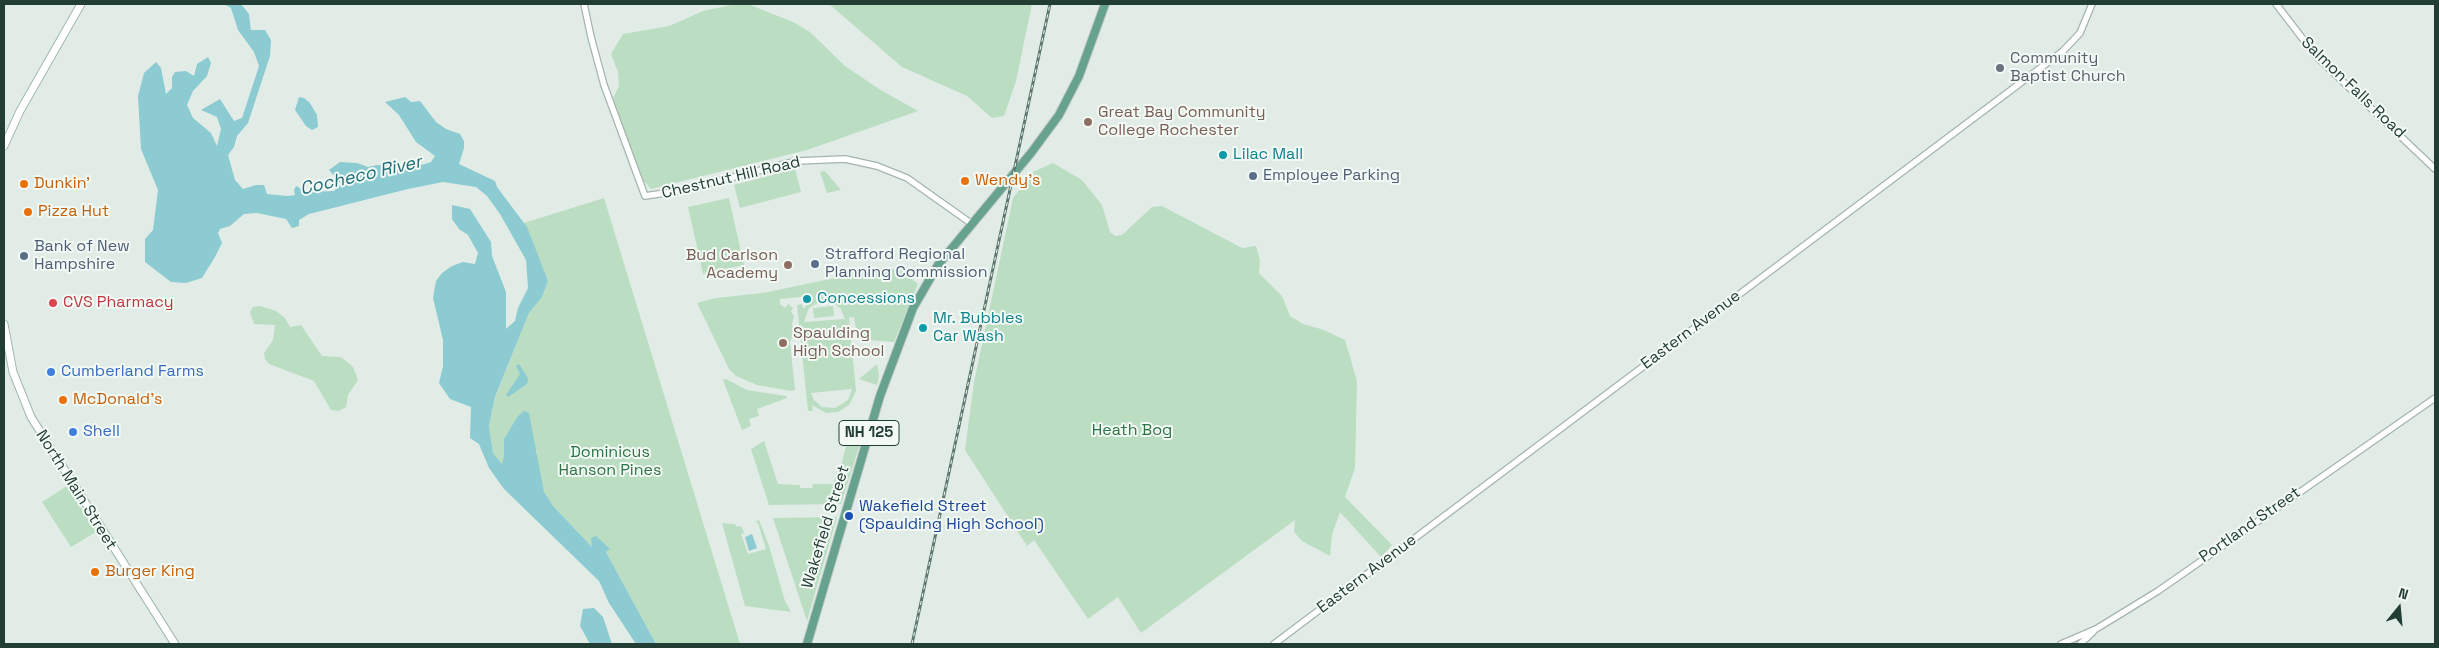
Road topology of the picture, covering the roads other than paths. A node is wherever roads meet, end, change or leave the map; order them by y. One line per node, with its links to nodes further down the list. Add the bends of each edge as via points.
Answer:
1 (81, 4): 6 (main road, via 20,111)
2 (584, 4): 8 (street, Chestnut Hill Road, via 604,85 645,196 678,192 797,161 845,159 902,176)
3 (1105, 4): 8 (main road, Wakefield Street / NH 125, via 1076,83 1059,115)
4 (2092, 4): 14 (street, Eastern Avenue, via 2080,33 2063,51)
5 (2276, 4): 7 (street, Salmon Falls Road, via 2316,56)
6 (4, 146)
7 (2435, 170)
8 (972, 224): 13 (main road, Wakefield Street / NH 125, via 931,275 904,330 872,422)
9 (4, 324): 12 (main road, North Main Street, via 13,372 31,418)
10 (2435, 398): 11 (street, Portland Street, via 2158,591)
11 (2096, 628): 15 (street, Portland Street); 16 (street)
12 (174, 644)
13 (807, 644)
14 (1274, 644)
15 (2060, 644)
16 (2080, 644)

